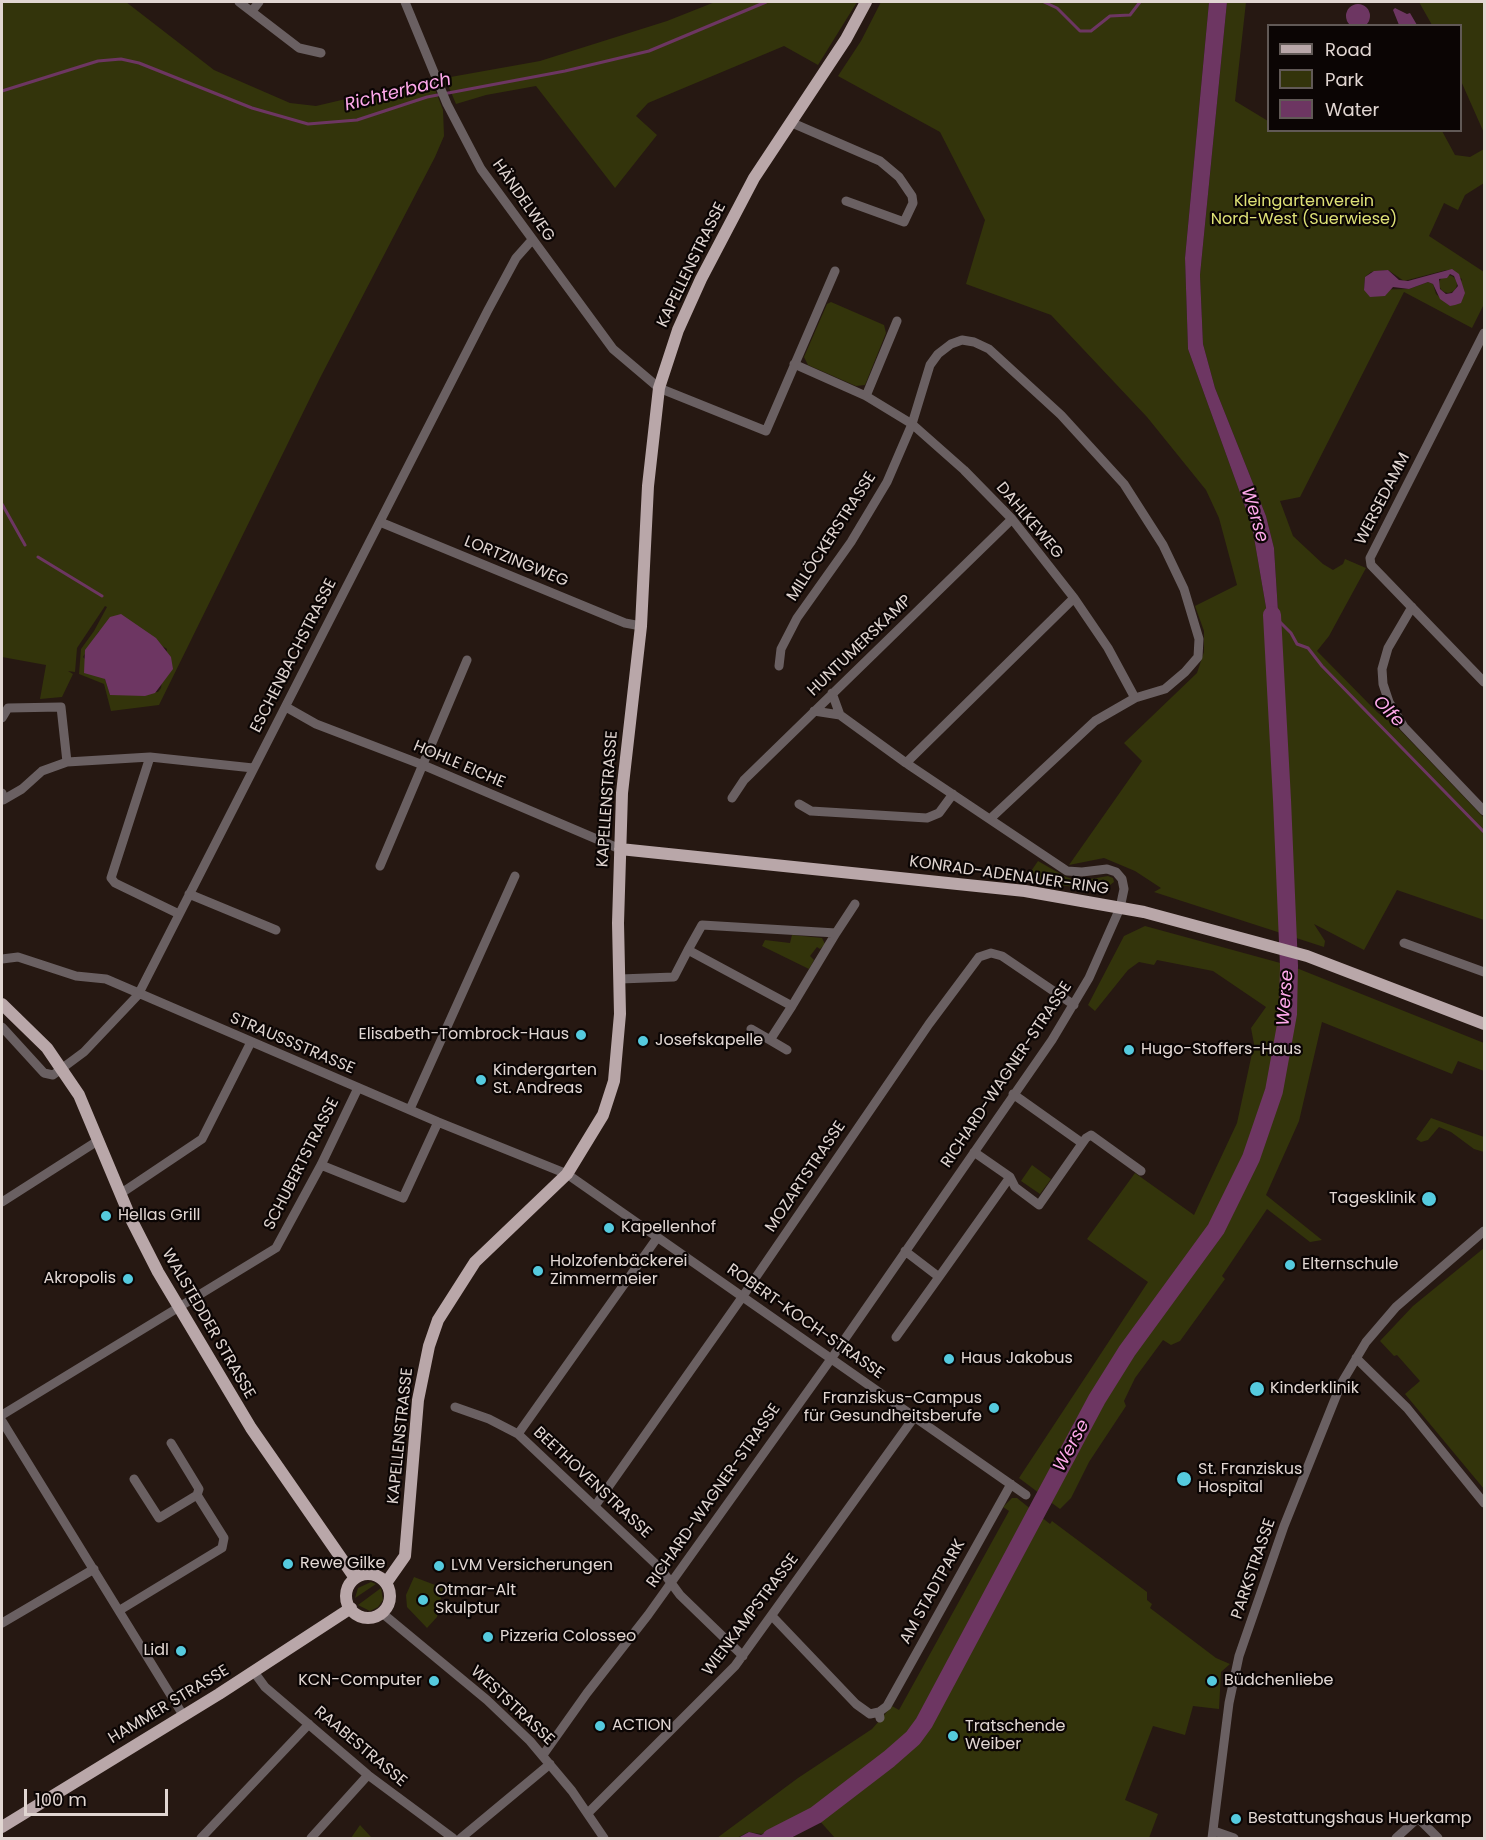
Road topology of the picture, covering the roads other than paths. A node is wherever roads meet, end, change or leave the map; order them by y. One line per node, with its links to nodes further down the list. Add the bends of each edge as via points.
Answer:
1 (239, 2): 5 (street)
2 (259, 2): 5 (street)
3 (405, 2): 9 (street, HÄNDELWEG, via 447,104 481,169)
4 (866, 2): 7 (main road, KAPELLENSTRASSE)
5 (252, 11): 6 (street, via 299,48)
6 (321, 53)
7 (790, 122): 8 (street, via 880,161 899,177 913,203 904,222); 14 (main road, KAPELLENSTRASSE, via 754,178 707,265 678,330)
8 (846, 201)
9 (532, 240): 14 (street, HÄNDELWEG, via 613,349); 18 (street, ESCHENBACHSTRASSE, via 516,258)
10 (835, 271): 13 (street)
11 (897, 321): 15 (street)
12 (1485, 333): 20 (street, WERSEDAMM, via 1370,558 1371,565)
13 (794, 364): 14 (street, HÄNDELWEG, via 766,431); 15 (street, DAHLKEWEG)
14 (659, 388): 21 (main road, KAPELLENSTRASSE, via 649,463)
15 (866, 396): 16 (street, DAHLKEWEG)
16 (912, 424): 17 (street, DAHLKEWEG); 23 (street, MILLÖCKERSTRASSE, via 887,482 851,542 797,618 781,649); 28 (street, MILLÖCKERSTRASSE, via 930,364 951,344 962,340 974,342 1014,369 1124,484 1163,545 1184,589 1199,639 1198,657 1185,672 1165,689)
17 (1012, 519): 19 (street, DAHLKEWEG); 27 (street, HUNTUMERSKAMP)
18 (380, 522): 21 (street, LORTZINGWEG); 29 (street, ESCHENBACHSTRASSE)
19 (1074, 598): 28 (street, DAHLKEWEG); 35 (street)
20 (1412, 607): 25 (street, WERSEDAMM); 42 (street, via 1388,648 1382,669 1389,702 1404,727)
21 (641, 626): 44 (main road, KAPELLENSTRASSE, via 622,793)
22 (467, 660): 36 (street)
23 (779, 666)
24 (1485, 667): 25 (street)
25 (1477, 675): 26 (street, WERSEDAMM)
26 (1485, 682)
27 (832, 693): 30 (street, HUNTUMERSKAMP); 31 (street)
28 (1135, 698): 43 (street, via 1095,721)
29 (286, 707): 36 (street, HOHLE EICHE, via 316,724); 37 (street, ESCHENBACHSTRASSE)
30 (814, 711): 31 (street); 40 (street, HUNTUMERSKAMP, via 744,780)
31 (840, 715): 35 (street)
32 (2, 718): 34 (street, via 8,708 61,707)
33 (150, 757): 34 (street); 37 (street); 50 (street, via 111,872 115,883)
34 (67, 762): 38 (street, via 42,771 3,800)
35 (906, 763): 39 (street)
36 (423, 765): 44 (street, HOHLE EICHE); 45 (street)
37 (253, 768): 47 (street, ESCHENBACHSTRASSE)
38 (2, 793)
39 (953, 794): 41 (street, via 939,813 927,818 811,811); 43 (street)
40 (732, 798)
41 (799, 804)
42 (1485, 811)
43 (990, 819): 49 (street, via 1067,871 1116,872 1124,885)
44 (620, 849): 49 (main road, KONRAD-ADENAUER-RING, via 1025,891); 57 (main road, KAPELLENSTRASSE)
45 (380, 866)
46 (515, 876): 71 (street)
47 (189, 894): 50 (street, ESCHENBACHSTRASSE); 51 (street)
48 (855, 904): 52 (street)
49 (1120, 908): 60 (street, RICHARD-WAGNER-STRASSE, via 1109,939); 62 (main road, KONRAD-ADENAUER-RING, via 1307,956)
50 (179, 914): 58 (street, ESCHENBACHSTRASSE)
51 (276, 930)
52 (836, 933): 54 (street, via 702,925); 61 (street)
53 (1404, 943): 56 (street)
54 (687, 950): 57 (street, via 674,977); 61 (street)
55 (2, 958): 58 (street, STRAUSSSTRASSE, via 18,957 76,976 106,979)
56 (1485, 972)
57 (620, 979): 78 (main road, KAPELLENSTRASSE, via 617,1053 609,1099)
58 (138, 995): 66 (street, STRAUSSSTRASSE); 68 (street, ESCHENBACHSTRASSE)
59 (2, 1004): 68 (main road, WALSTEDDER STRASSE, via 33,1033)
60 (1074, 1005): 70 (street, RICHARD-WAGNER-STRASSE); 86 (street, MOZARTSTRASSE, via 1002,956 991,953 979,957)
61 (792, 1006): 65 (street)
62 (1485, 1024)
63 (751, 1029): 65 (street)
64 (3, 1031): 68 (street, via 44,1073 53,1075)
65 (770, 1040): 67 (street)
66 (251, 1042): 69 (street, STRAUSSSTRASSE); 80 (street, via 202,1139)
67 (787, 1050)
68 (63, 1070): 73 (main road, WALSTEDDER STRASSE)
69 (358, 1088): 71 (street, STRAUSSSTRASSE); 76 (street, SCHUBERTSTRASSE)
70 (1013, 1094): 74 (street); 75 (street, RICHARD-WAGNER-STRASSE)
71 (410, 1109): 72 (street, STRAUSSSTRASSE)
72 (438, 1122): 76 (street, via 403,1198); 78 (street, STRAUSSSTRASSE)
73 (99, 1140): 80 (main road, WALSTEDDER STRASSE); 81 (street)
74 (1082, 1143): 77 (street, via 1087,1136 1094,1136); 79 (street, via 1039,1205 1015,1187)
75 (974, 1152): 79 (street); 84 (street, RICHARD-WAGNER-STRASSE)
76 (321, 1165): 87 (street, SCHUBERTSTRASSE, via 276,1248)
77 (1141, 1171)
78 (567, 1174): 83 (street, ROBERT-KOCH-STRASSE); 105 (main road, KAPELLENSTRASSE, via 475,1262 438,1320 418,1400 405,1556)
79 (1010, 1177): 85 (street)
80 (120, 1194): 87 (main road, WALSTEDDER STRASSE)
81 (2, 1202)
82 (1485, 1231): 89 (street, PARKSTRASSE, via 1396,1307)
83 (657, 1238): 86 (street, ROBERT-KOCH-STRASSE); 95 (street)
84 (905, 1251): 85 (street); 90 (street, RICHARD-WAGNER-STRASSE)
85 (939, 1276): 88 (street)
86 (743, 1296): 90 (street, ROBERT-KOCH-STRASSE); 102 (street, MOZARTSTRASSE)
87 (178, 1308): 92 (street, SCHUBERTSTRASSE); 104 (main road, WALSTEDDER STRASSE, via 251,1428)
88 (896, 1337)
89 (1356, 1358): 101 (street, via 1407,1408); 121 (street, PARKSTRASSE, via 1305,1471 1239,1656 1229,1703)
90 (831, 1359): 93 (street, ROBERT-KOCH-STRASSE); 106 (street, RICHARD-WAGNER-STRASSE)
91 (455, 1407): 95 (street, BEETHOVENSTRASSE)
92 (2, 1415)
93 (915, 1416): 98 (street, ROBERT-KOCH-STRASSE); 110 (street, WIENKAMPSTRASSE)
94 (2, 1421): 103 (street)
95 (518, 1434): 102 (street, BEETHOVENSTRASSE)
96 (171, 1443): 99 (street, via 199,1489)
97 (134, 1479): 99 (street, via 159,1518)
98 (1011, 1484): 100 (street, ROBERT-KOCH-STRASSE); 110 (street, AM STADTPARK, via 879,1715 856,1704)
99 (197, 1495): 108 (street, via 224,1538 222,1548)
100 (1026, 1495)
101 (1485, 1503)
102 (595, 1506): 106 (street, BEETHOVENSTRASSE, via 660,1568)
103 (94, 1569): 108 (street); 111 (street)
104 (355, 1578): 105 (main road, via 375,1575); 107 (main road, via 347,1596)
105 (386, 1583): 109 (main road, via 390,1595)
106 (670, 1583): 112 (street, BEETHOVENSTRASSE); 116 (street, RICHARD-WAGNER-STRASSE)
107 (351, 1608): 109 (main road, via 362,1616); 113 (main road, HAMMER STRASSE)
108 (120, 1610): 114 (street)
109 (382, 1613): 116 (street, WESTSTRASSE, via 487,1700)
110 (772, 1616): 112 (street, WIENKAMPSTRASSE)
111 (2, 1623)
112 (743, 1656): 119 (street, WIENKAMPSTRASSE)
113 (254, 1672): 114 (main road, HAMMER STRASSE); 115 (street, RAABESTRASSE, via 265,1687)
114 (183, 1715): 120 (main road, HAMMER STRASSE)
115 (309, 1724): 118 (street, RAABESTRASSE); 122 (street)
116 (543, 1755): 117 (street, WESTSTRASSE)
117 (550, 1764): 119 (street, WESTSTRASSE); 125 (street)
118 (368, 1775): 123 (street); 124 (street, RAABESTRASSE)
119 (588, 1813): 126 (street, WESTSTRASSE)
120 (2, 1827)
121 (1213, 1835): 127 (street)
122 (201, 1839)
123 (311, 1839)
124 (453, 1839)
125 (461, 1839)
126 (604, 1839)
127 (1234, 1839)
128 (1396, 1839): 129 (street, via 1418,1818)
129 (1438, 1839)

